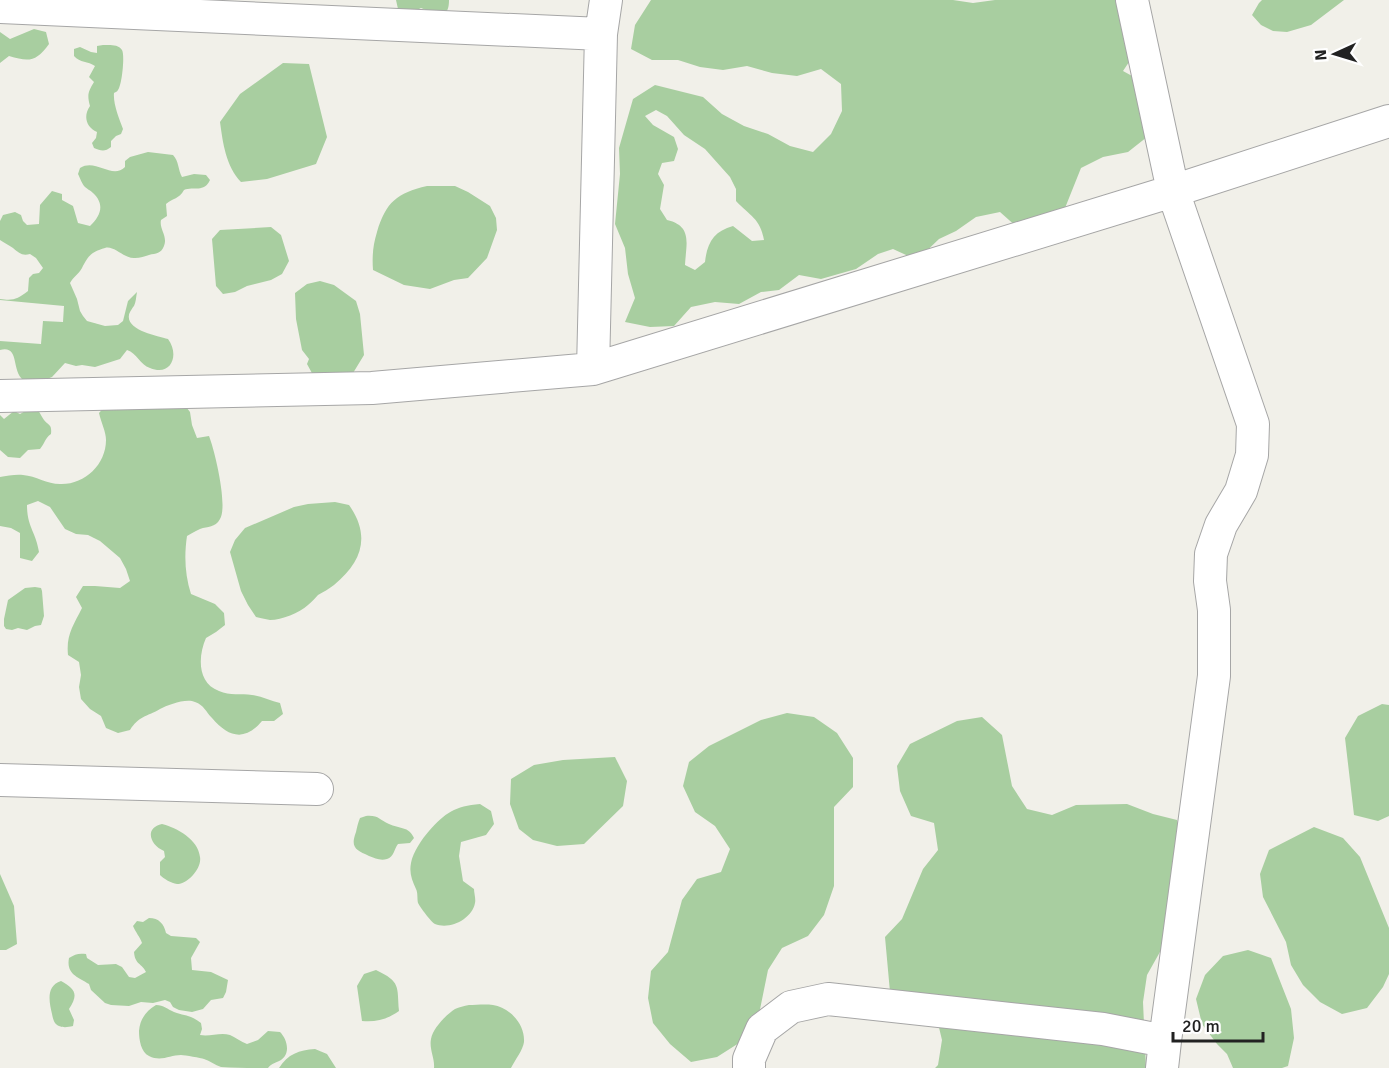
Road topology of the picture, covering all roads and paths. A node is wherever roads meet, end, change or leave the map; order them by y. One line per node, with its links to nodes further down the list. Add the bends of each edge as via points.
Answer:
1 (606, 0): 5 (street)
2 (1132, 0): 7 (street)
3 (0, 7): 4 (street)
4 (264, 9): 5 (street)
5 (601, 34): 8 (street)
6 (1389, 121): 7 (street)
7 (1173, 191): 8 (street); 12 (street, via 1253,424 1252,455 1241,491 1221,525 1211,554 1214,676)
8 (593, 369): 9 (street, via 372,388)
9 (0, 396)
10 (0, 780): 11 (street)
11 (317, 789)
12 (1164, 1054): 13 (street, via 1103,1029 828,999 791,1007 762,1029)
13 (749, 1068)

